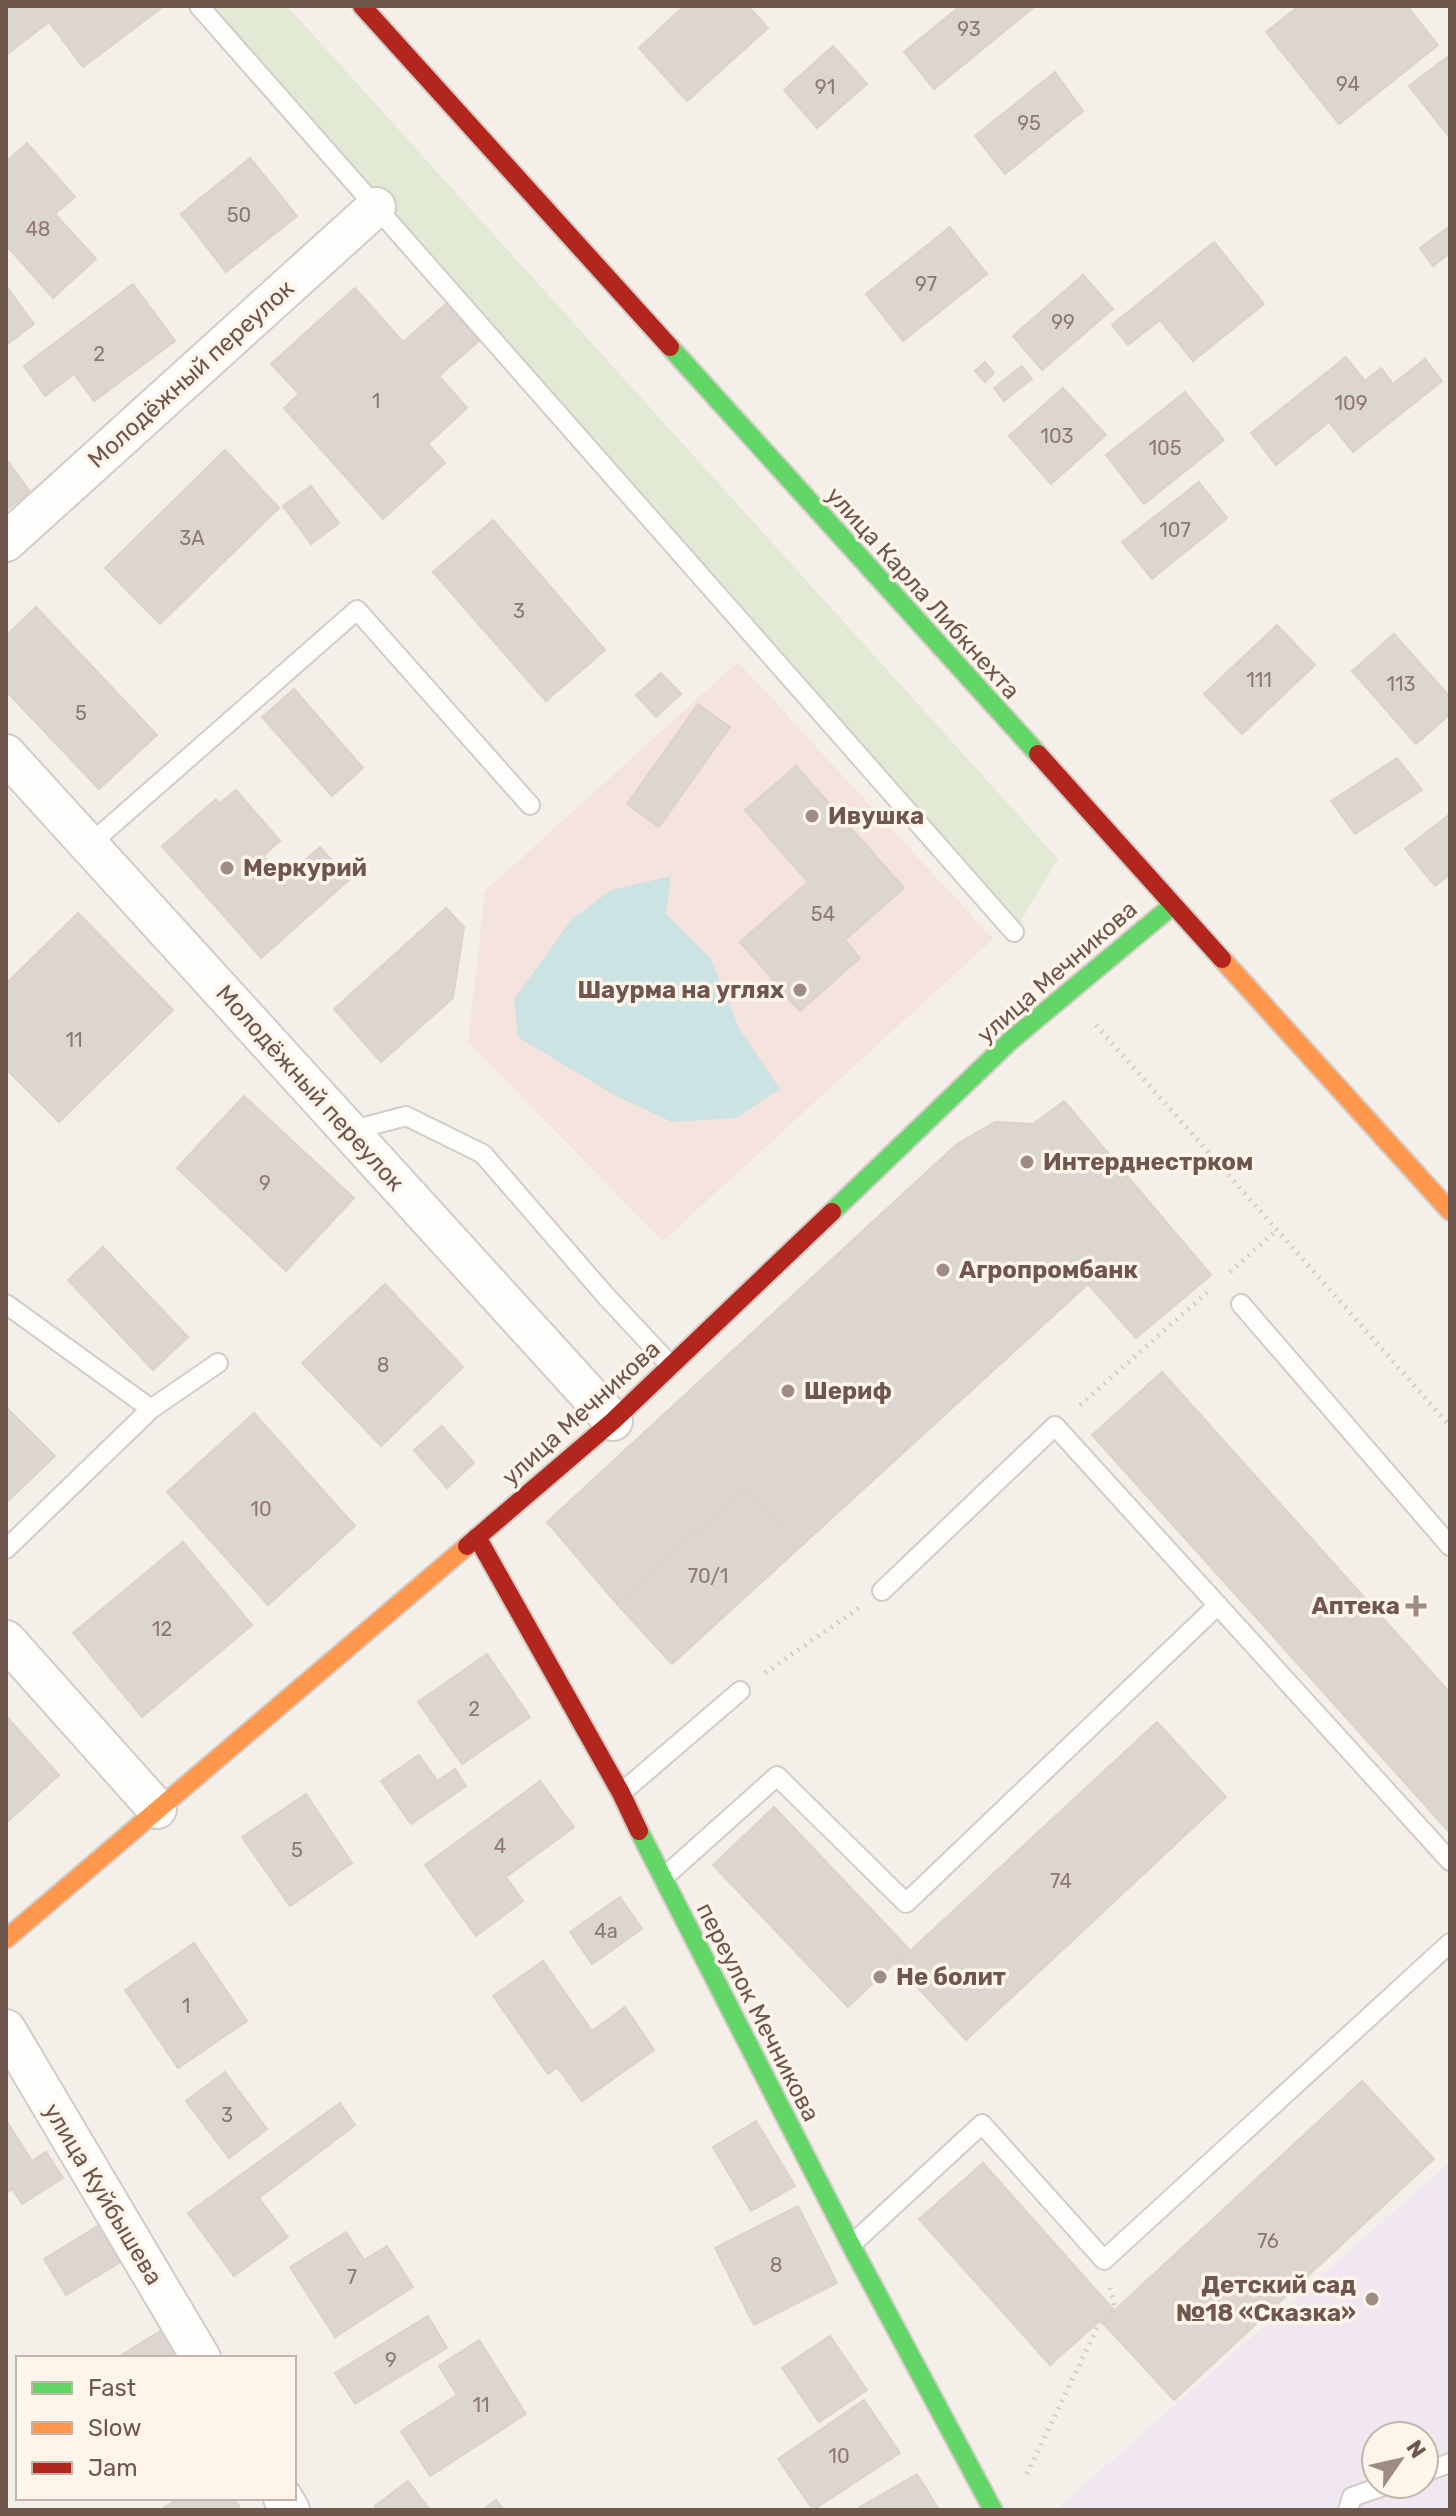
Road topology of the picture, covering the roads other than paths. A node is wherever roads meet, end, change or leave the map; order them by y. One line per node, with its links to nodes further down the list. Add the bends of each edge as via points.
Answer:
1 (199, 6): 3 (lane)
2 (362, 6): 8 (street, улица Карла Либкнехта)
3 (376, 207): 4 (street, Молодёжный переулок); 9 (lane)
4 (6, 542)
5 (6, 754): 7 (street, Молодёжный переулок)
6 (530, 805): 7 (lane, via 357,610)
7 (89, 845): 10 (street, Молодёжный переулок)
8 (1173, 905): 11 (street, улица Карла Либкнехта); 15 (street, улица Мечникова, via 1010,1041)
9 (1014, 932)
10 (350, 1131): 15 (lane, via 406,1116 483,1154); 17 (street, Молодёжный переулок)
11 (1450, 1211)
12 (6, 1304): 16 (lane)
13 (1241, 1304): 19 (lane)
14 (218, 1363): 16 (lane)
15 (671, 1366): 17 (street, улица Мечникова)
16 (151, 1409): 20 (lane)
17 (613, 1421): 18 (street, улица Мечникова)
18 (477, 1537): 25 (street, переулок Мечникова); 26 (street, улица Мечникова)
19 (1450, 1546)
20 (6, 1549)
21 (882, 1591): 22 (lane, via 1055,1426)
22 (1218, 1605): 27 (lane); 28 (lane, via 906,1903 777,1776)
23 (6, 1640): 26 (street)
24 (740, 1691): 25 (lane)
25 (621, 1793): 28 (street, переулок Мечникова)
26 (157, 1809): 29 (street, улица Мечникова)
27 (1450, 1861)
28 (662, 1879): 32 (street, переулок Мечникова)
29 (6, 1939)
30 (1450, 1943): 32 (lane, via 1104,2260 982,2124)
31 (6, 2029): 33 (street, улица Куйбышева)
32 (851, 2245): 35 (street, переулок Мечникова)
33 (200, 2356)
34 (1360, 2494): 36 (lane, via 1352,2497)
35 (993, 2510)
36 (1348, 2510)

